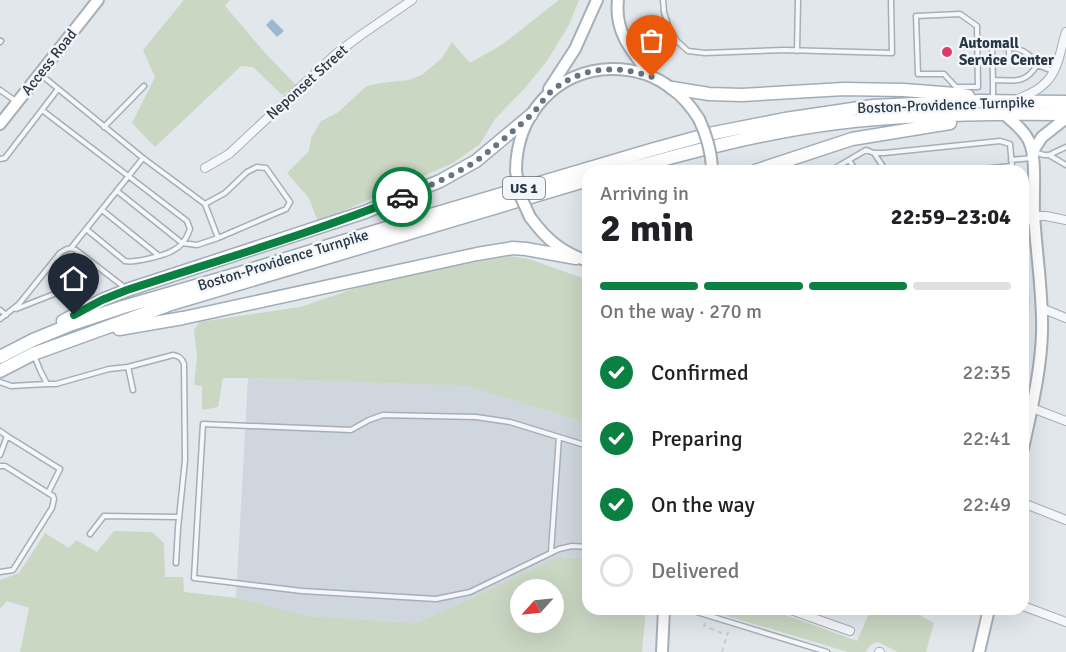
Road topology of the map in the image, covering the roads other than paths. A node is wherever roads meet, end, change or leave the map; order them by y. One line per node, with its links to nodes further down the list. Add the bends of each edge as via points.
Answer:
1 (98, 0): 16 (main road, Access Road)
2 (412, 0): 53 (street, Neponset Street, via 338,53 229,154)
3 (597, 0): 25 (main road, via 575,49)
4 (618, 0): 17 (main road, via 618,23 624,38)
5 (663, 0): 10 (lane, via 669,28 688,51)
6 (798, 0): 10 (lane)
7 (891, 0): 10 (lane, via 892,53)
8 (1066, 32): 12 (street)
9 (1009, 46): 11 (lane); 13 (lane, via 1029,54); 18 (lane, via 992,47)
10 (797, 51)
11 (1009, 57)
12 (1062, 59): 15 (street)
13 (1037, 65): 15 (lane); 19 (lane, via 1025,79)
14 (1009, 72): 19 (lane)
15 (1054, 72): 27 (street, via 1038,90)
16 (40, 74): 22 (lane); 29 (main road, Access Road)
17 (652, 77): 21 (main road); 25 (main road, via 622,69 597,70 569,80)
18 (993, 80): 19 (lane); 26 (lane)
19 (1009, 80)
20 (144, 86): 35 (lane)
21 (672, 88): 24 (main road, via 742,95 819,89); 46 (main road, bridge, via 704,128)
22 (58, 89): 30 (lane); 35 (lane)
23 (0, 90): 29 (lane)
24 (956, 90): 24 (lane, via 978,87 977,26 960,14 916,16 918,74 944,74); 26 (main road)
25 (542, 101): 32 (main road)
26 (993, 101): 27 (main road, Boston-Providence Turnpike / US 1); 44 (main road, Boston-Providence Turnpike / US 1, via 873,106 796,117 709,134)
27 (1015, 101): 28 (main road, Boston-Providence Turnpike / US 1)
28 (1066, 102)
29 (17, 103): 34 (main road, Access Road)
30 (42, 110): 41 (lane); 55 (lane)
31 (1005, 114): 33 (main road, Boston-Providence Turnpike); 38 (main road, via 1028,139); 45 (main road, Boston-Providence Turnpike, via 836,123 718,145); 47 (main road, via 852,139)
32 (531, 115): 69 (main road, bridge, via 518,146 516,171 520,195 530,217 549,241); 71 (main road, via 476,161 440,181 365,212)
33 (1066, 116): 38 (main road, via 1042,137)
34 (0, 124)
35 (104, 127): 40 (lane)
36 (1066, 147): 39 (lane)
37 (874, 153): 42 (lane, via 866,150); 43 (lane, via 1000,141 1010,144); 50 (lane)
38 (1033, 155): 39 (lane); 43 (lane); 61 (main road)
39 (1049, 155): 52 (lane)
40 (143, 158): 55 (lane); 58 (lane)
41 (0, 159)
42 (849, 160): 48 (lane); 49 (lane)
43 (1011, 160): 51 (lane)
44 (600, 165)
45 (644, 165)
46 (712, 165)
47 (774, 165)
48 (840, 165)
49 (852, 165)
50 (881, 165)
51 (1012, 165)
52 (1066, 165)
53 (205, 168)
54 (582, 170): 79 (main road, Boston-Providence Turnpike / US 1, via 123,307)
55 (129, 177): 57 (lane); 66 (lane, via 187,221 190,229)
56 (582, 182): 78 (main road, Boston-Providence Turnpike / US 1, via 171,304)
57 (117, 191): 59 (lane); 66 (lane)
58 (205, 204): 65 (lane); 65 (lane, via 257,167 266,168 290,202 286,209)
59 (102, 210): 64 (lane); 68 (lane)
60 (1029, 212): 61 (street)
61 (1034, 216): 62 (street); 63 (street); 72 (main road)
62 (1029, 220)
63 (1066, 220)
64 (86, 229): 67 (lane); 68 (lane, via 124,261)
65 (218, 238): 66 (lane, via 197,244)
66 (182, 243): 68 (lane, via 173,251)
67 (71, 248): 70 (lane); 71 (lane)
68 (158, 255)
69 (582, 259): 78 (main road, via 507,248 183,318)
70 (55, 260): 74 (lane); 74 (lane, via 72,276 72,287)
71 (127, 290): 79 (main road)
72 (1041, 308): 77 (street); 87 (main road, via 1042,332)
73 (0, 310): 75 (lane)
74 (12, 310): 75 (lane)
75 (6, 315): 76 (lane)
76 (0, 318)
77 (1066, 318)
78 (85, 334): 80 (main road, Boston-Providence Turnpike / US 1)
79 (33, 340): 81 (main road, Boston-Providence Turnpike / US 1)
80 (33, 354): 83 (main road, Boston-Providence Turnpike / US 1); 85 (lane)
81 (0, 357)
82 (128, 367): 85 (lane); 86 (lane); 98 (lane, via 173,355 184,364 185,460)
83 (0, 371)
84 (0, 382): 85 (lane, via 11,386)
85 (47, 384)
86 (133, 390)
87 (1032, 408): 88 (street); 89 (main road)
88 (1066, 421)
89 (1029, 422)
90 (0, 431): 91 (lane)
91 (8, 436): 94 (lane); 96 (lane, via 60,469)
92 (559, 437): 93 (lane); 102 (lane); 102 (lane, via 510,422 465,417 383,415 351,430 203,424 194,578 302,591 436,599 470,592)
93 (582, 444)
94 (0, 455)
95 (0, 466): 96 (lane)
96 (48, 493): 104 (lane, via 54,499 52,508 13,570)
97 (1029, 505): 99 (street)
98 (179, 517): 100 (lane, via 104,516); 103 (lane)
99 (1066, 520)
100 (90, 534)
101 (582, 547): 102 (lane)
102 (551, 553)
103 (176, 563)
104 (0, 572)
105 (1029, 608): 110 (street)
106 (664, 615): 112 (main road)
107 (707, 615): 113 (lane)
108 (804, 615): 111 (street)
109 (988, 615): 114 (main road)
110 (1066, 622)
111 (850, 632)
112 (662, 652)
113 (827, 652)
114 (979, 652)

